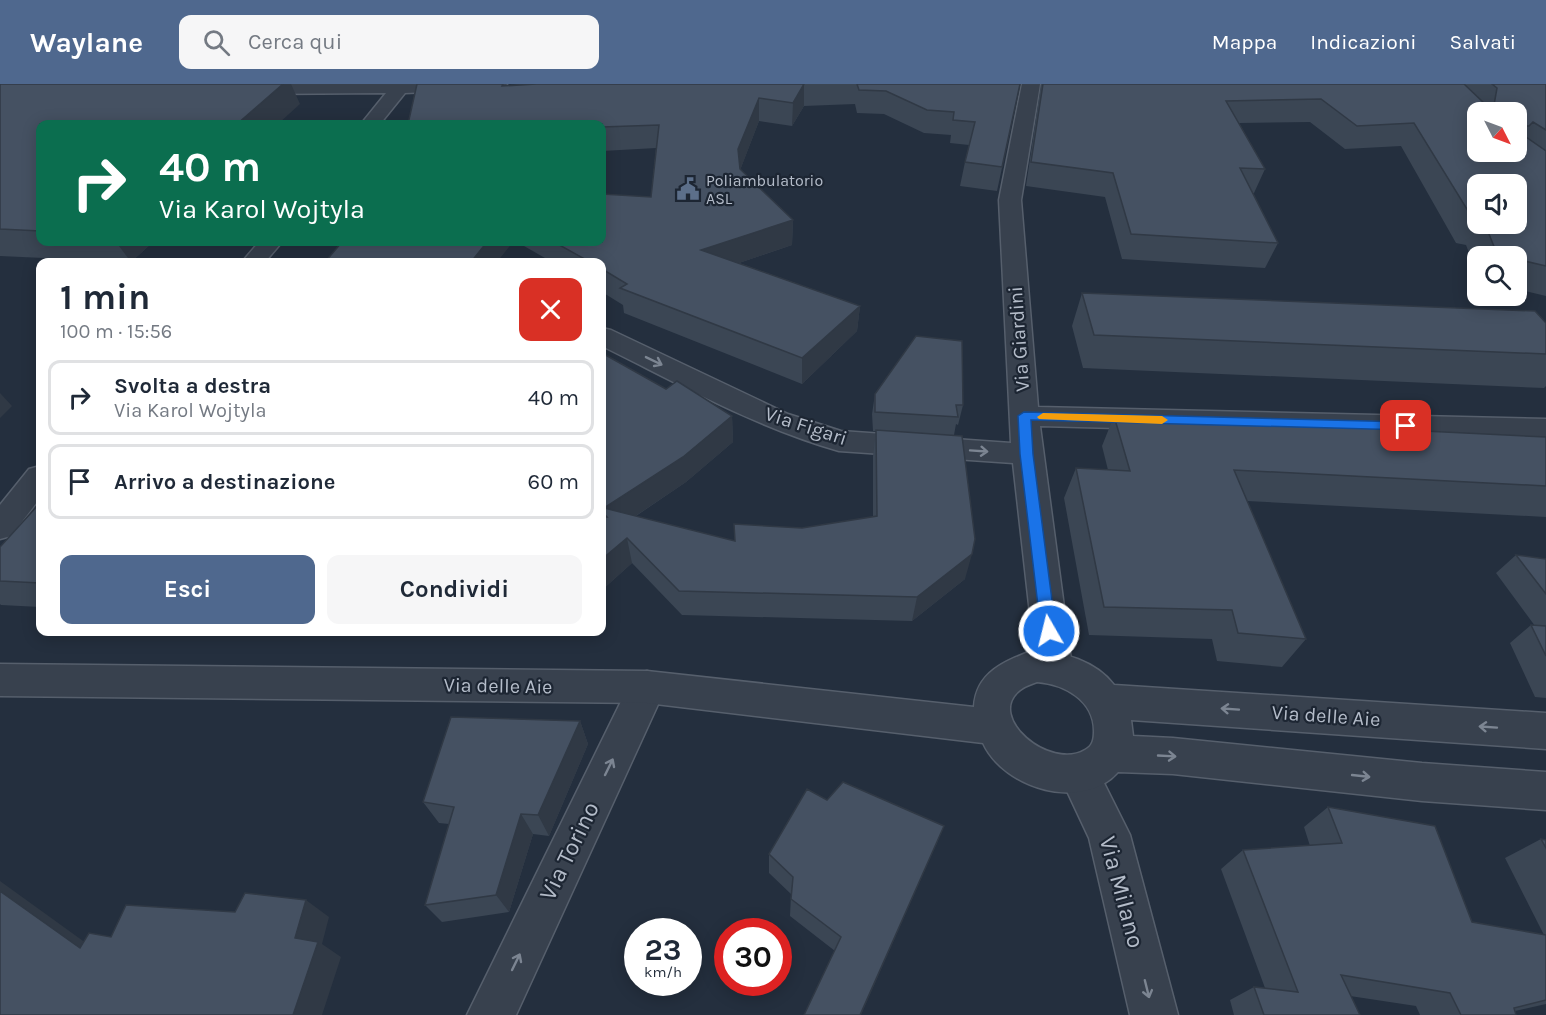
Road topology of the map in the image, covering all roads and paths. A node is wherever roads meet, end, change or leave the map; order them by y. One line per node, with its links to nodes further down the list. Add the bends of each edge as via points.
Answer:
1 (498, 84): 3 (street)
2 (1031, 84): 9 (street, Via Giardini, via 1010,192)
3 (400, 88): 4 (street); 5 (street)
4 (233, 89)
5 (373, 120)
6 (268, 246): 7 (street)
7 (257, 258)
8 (606, 338): 11 (street, Via Figari, one-way to 11, via 778,421 839,441)
9 (1024, 416): 10 (street); 11 (street, Via Giardini)
10 (1546, 429)
11 (1027, 454): 14 (street, Via Giardini)
12 (36, 482): 13 (street)
13 (0, 527)
14 (1054, 667): 17 (street, via 1091,685); 18 (street, via 1034,666 1002,680 991,710)
15 (0, 680): 16 (street, Via delle Aie)
16 (647, 687): 18 (street, Via delle Aie); 22 (street, Via Torino, one-way to 16)
17 (1105, 701): 19 (street, Via delle Aie, one-way to 17); 20 (street, via 1113,718 1114,737)
18 (994, 727): 20 (street, via 1004,745 1038,770 1059,775)
19 (1546, 731)
20 (1094, 764): 21 (street, one-way to 21, via 1173,756); 23 (street, Via Milano, one-way to 23)
21 (1546, 791)
22 (491, 1015)
23 (1154, 1015)

